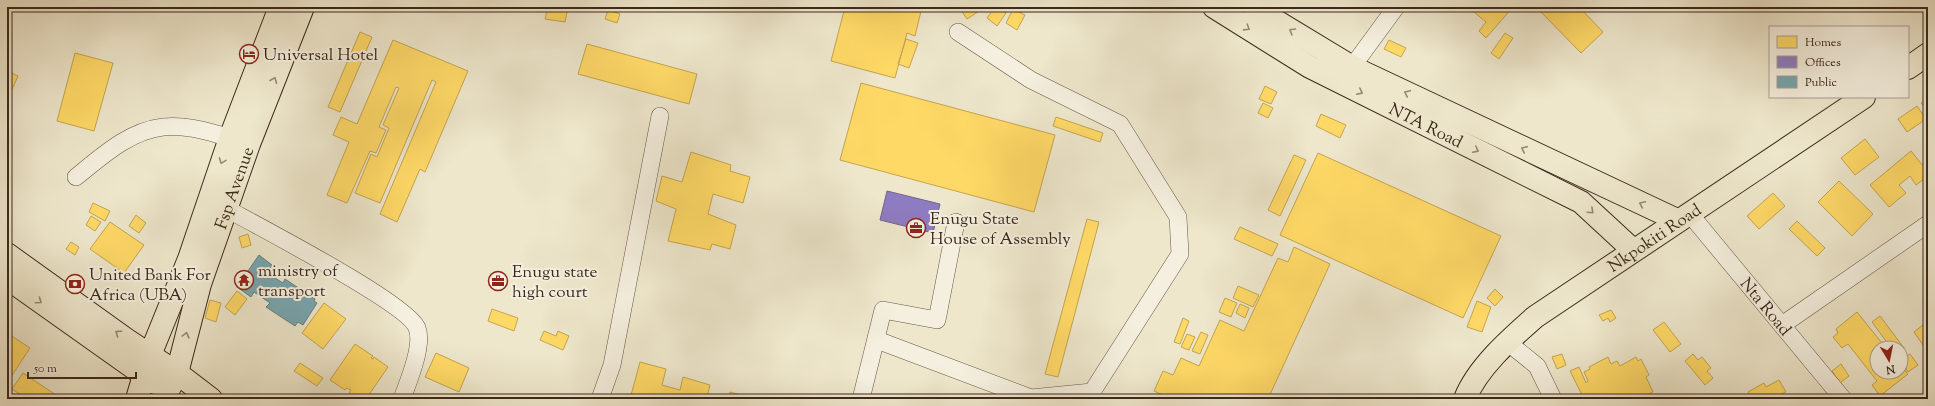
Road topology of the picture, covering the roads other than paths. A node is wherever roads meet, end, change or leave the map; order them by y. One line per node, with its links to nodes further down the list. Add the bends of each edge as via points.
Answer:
1 (280, 7): 11 (main road, Fsp Avenue)
2 (303, 7): 11 (main road, Fsp Avenue, one-way to 2)
3 (1214, 7): 19 (main road, NTA Road, one-way to 19, via 1310,67 1581,202)
4 (1253, 7): 8 (main road, NTA Road, one-way to 4)
5 (1396, 7): 8 (street)
6 (958, 32): 23 (street, via 1031,80 1120,124 1178,217 1180,254 1092,392 1031,398)
7 (1928, 54): 9 (main road)
8 (1352, 67): 16 (main road, NTA Road, one-way to 8)
9 (1909, 67)
10 (1862, 98): 16 (main road, Nkpokiti Road)
11 (252, 109): 13 (main road, Fsp Avenue)
12 (660, 116): 32 (street, via 612,365)
13 (240, 141): 14 (street, via 181,127 155,129 130,138); 15 (main road, Fsp Avenue)
14 (76, 176)
15 (218, 204): 25 (main road, Fsp Avenue, via 189,259); 26 (main road, Fsp Avenue, one-way to 15); 31 (street, via 342,273 414,321 419,335 416,355)
16 (1683, 217): 19 (main road, Nkpokiti Road); 22 (street, Nta Road)
17 (956, 222): 23 (street, via 937,320 883,310)
18 (1928, 224): 22 (street)
19 (1633, 250): 24 (main road, Nkpokiti Road, via 1535,317)
20 (7, 254): 25 (main road, one-way to 20)
21 (7, 278): 27 (main road, one-way to 27)
22 (1782, 325): 36 (street, Nta Road)
23 (876, 340): 33 (street)
24 (1506, 342): 34 (main road, Nkpokiti Road, via 1487,364); 35 (street, via 1537,366)
25 (150, 355): 26 (main road); 27 (main road, Fsp Avenue)
26 (177, 373): 28 (main road, Fsp Avenue); 30 (main road)
27 (143, 375): 28 (main road); 29 (main road, Fsp Avenue)
28 (169, 396)
29 (137, 399)
30 (211, 399)
31 (402, 399)
32 (600, 399)
33 (861, 399)
34 (1465, 399)
35 (1553, 399)
36 (1843, 399)

